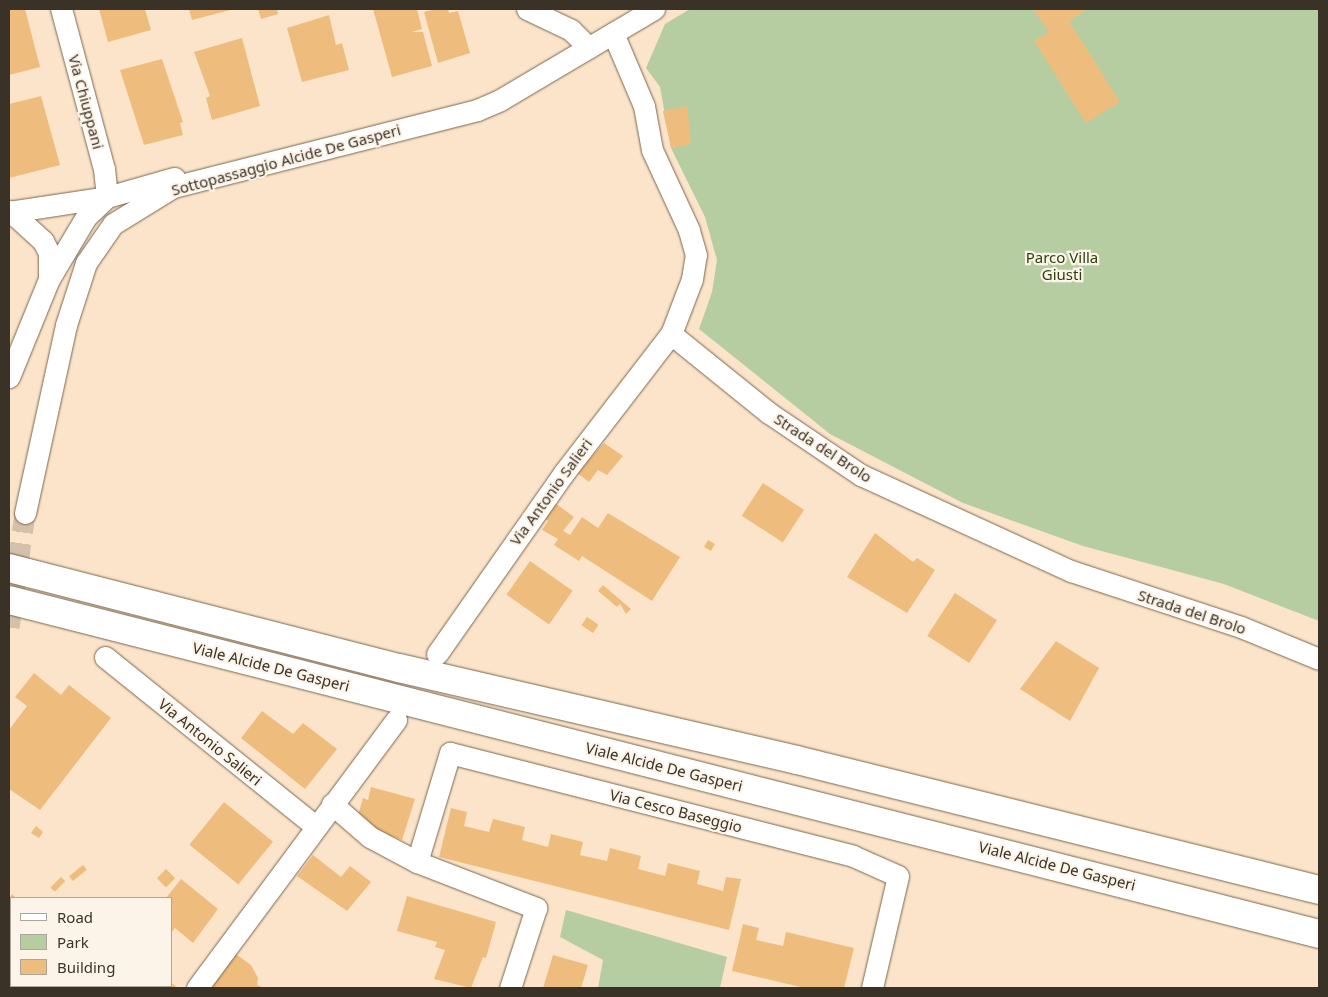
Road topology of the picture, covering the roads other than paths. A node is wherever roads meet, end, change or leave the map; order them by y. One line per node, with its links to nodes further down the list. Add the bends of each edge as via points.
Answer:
1 (62, 9): 7 (street, Via Chiuppani, via 104,169)
2 (527, 9): 5 (street, via 571,30)
3 (654, 9): 4 (street)
4 (613, 33): 5 (street); 10 (street, via 644,106 652,150 689,230 696,255 692,279)
5 (589, 48): 6 (street)
6 (500, 100): 7 (street); 12 (street, Sottopassaggio Alcide De Gasperi, via 440,120 173,188 114,224 86,263 66,325)
7 (107, 197): 8 (street); 9 (street, via 70,239)
8 (9, 212): 9 (street, via 43,241 49,253)
9 (50, 279): 11 (street)
10 (671, 334): 15 (street, Via Antonio Salieri, via 563,474); 17 (street, Strada del Brolo, via 769,413 861,475 1071,571 1241,627)
11 (9, 377)
12 (25, 513)
13 (9, 568): 22 (main road, Viale Alcide De Gasperi, via 399,668 797,760)
14 (9, 600): 23 (main road, Viale Alcide De Gasperi)
15 (438, 654)
16 (105, 658): 20 (street, Via Antonio Salieri)
17 (1319, 659)
18 (396, 720): 19 (street)
19 (332, 804): 20 (street); 21 (street, via 370,837)
20 (315, 826): 26 (street)
21 (418, 862): 27 (street, via 536,908); 28 (street, Via Cesco Baseggio, via 450,753 853,856 898,876)
22 (1319, 890)
23 (1287, 924): 24 (main road, Viale Alcide De Gasperi); 25 (main road)
24 (1319, 934)
25 (1319, 949)
26 (197, 988)
27 (510, 988)
28 (872, 988)

